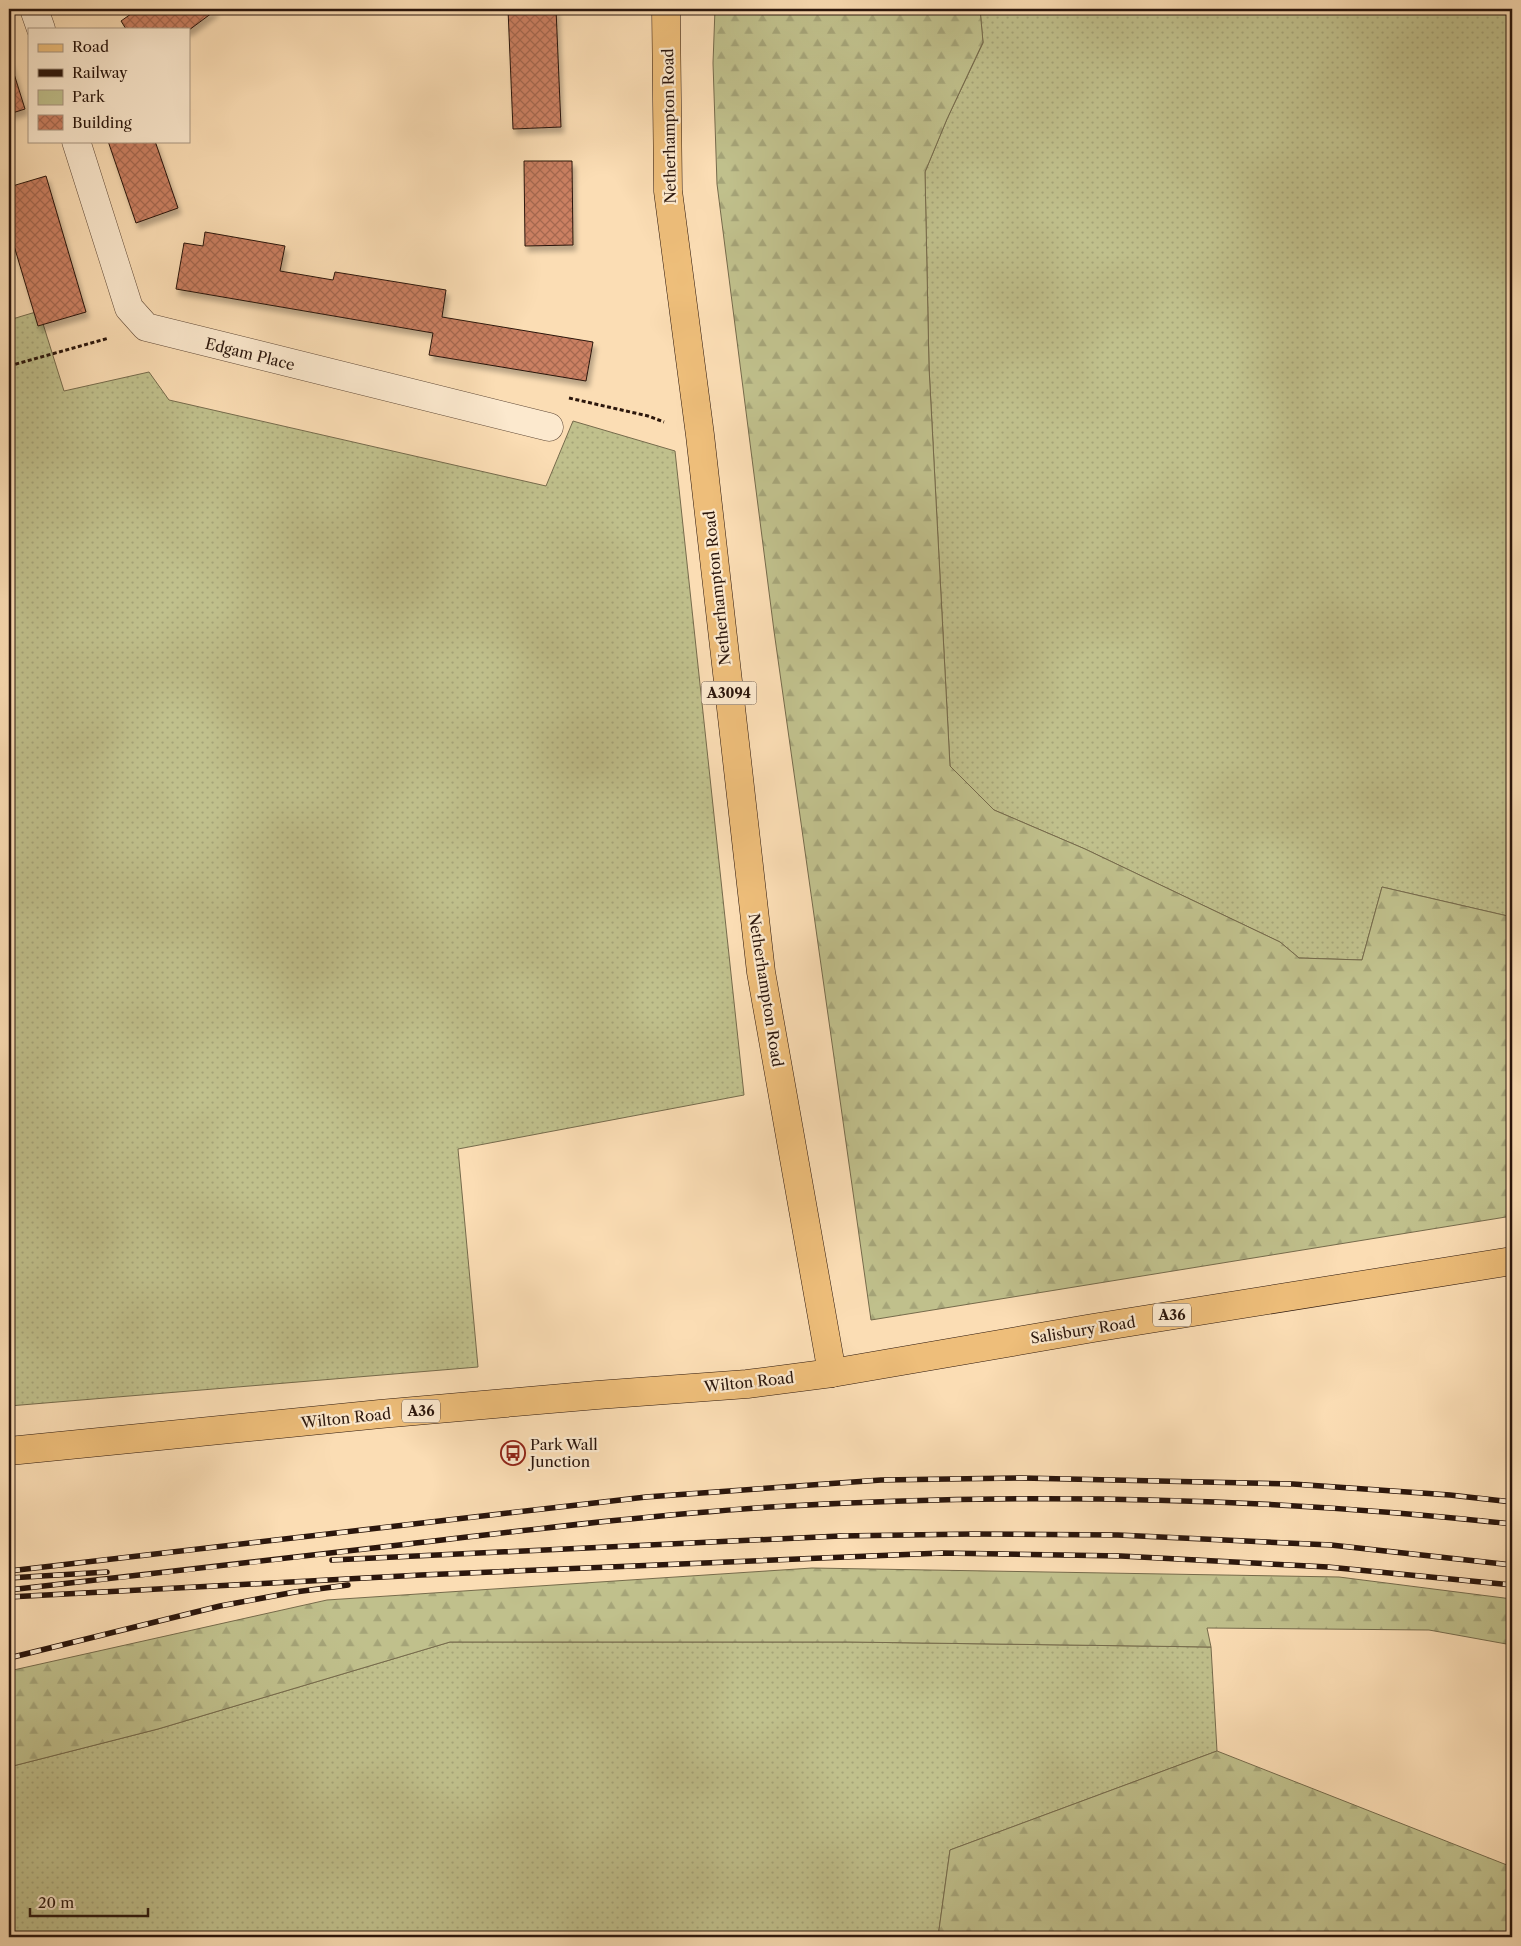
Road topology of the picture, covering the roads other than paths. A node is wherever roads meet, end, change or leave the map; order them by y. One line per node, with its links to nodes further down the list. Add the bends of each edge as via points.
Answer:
1 (34, 9): 3 (street)
2 (666, 9): 7 (main road, Netherhampton Road / A3094, via 668,191 700,436 761,972)
3 (41, 28)
4 (76, 142): 5 (street, Edgam Place, via 129,308 146,327)
5 (549, 427)
6 (1512, 1261): 7 (main road, Salisbury Road / A36)
7 (832, 1372): 8 (main road, Wilton Road / A36, via 746,1384 380,1414)
8 (9, 1451)

